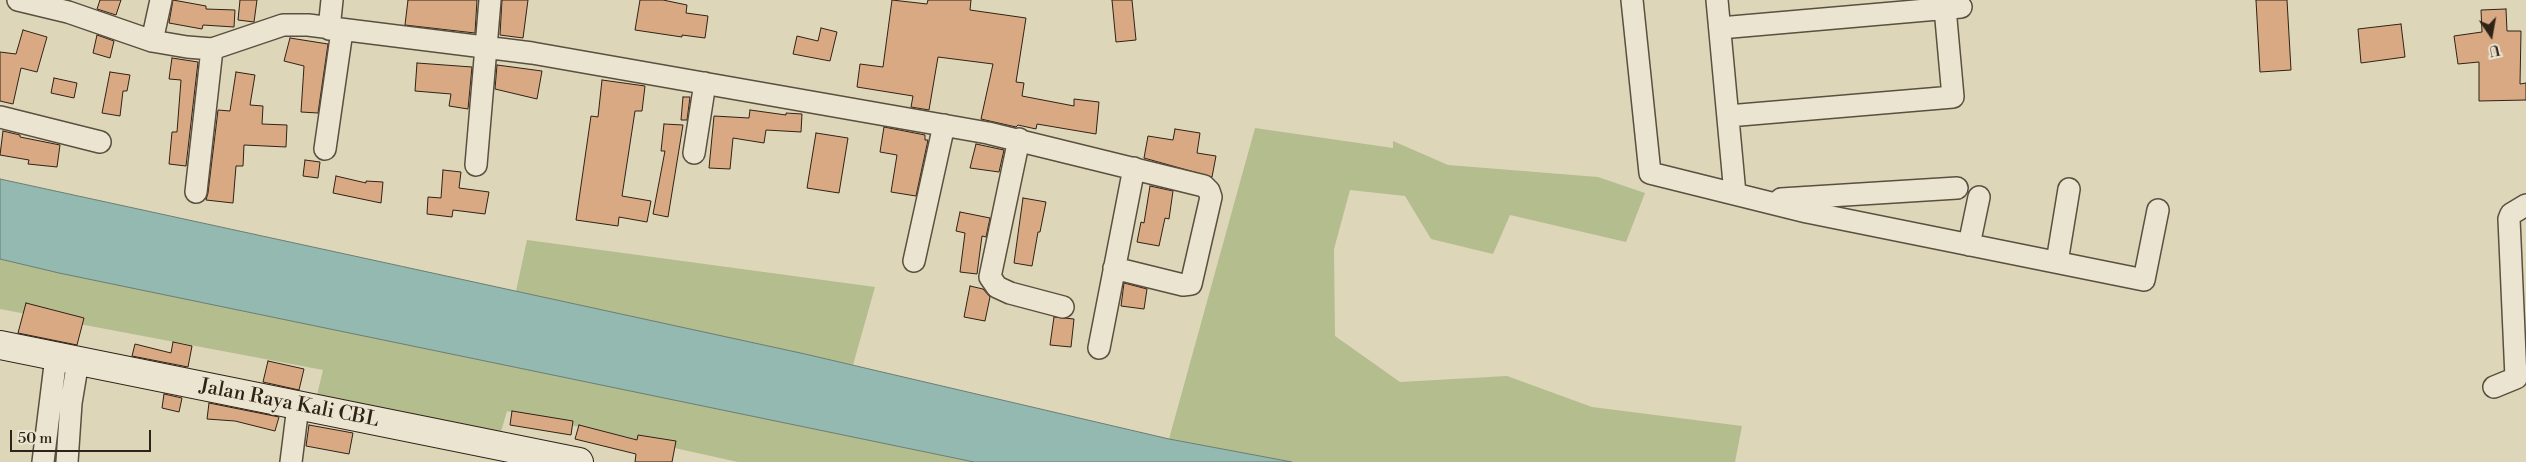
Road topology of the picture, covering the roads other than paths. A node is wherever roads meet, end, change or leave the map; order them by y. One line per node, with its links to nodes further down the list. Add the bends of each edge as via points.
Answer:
1 (18, 0): 9 (street, via 68,12)
2 (161, 0): 9 (street)
3 (332, 0): 8 (street)
4 (490, 0): 11 (street)
5 (1632, 0): 25 (street, via 1650,173)
6 (1717, 0): 7 (street)
7 (1720, 28): 13 (street); 13 (street, via 1953,7 1953,97)
8 (335, 30): 10 (street, via 283,26); 11 (street); 18 (street)
9 (152, 41): 10 (street)
10 (212, 48): 24 (street)
11 (487, 49): 12 (street, via 532,53); 20 (street)
12 (705, 83): 15 (street); 19 (street)
13 (1728, 116): 25 (street)
14 (0, 117): 17 (street)
15 (944, 125): 16 (street); 31 (street)
16 (1019, 139): 21 (street); 34 (street, via 990,277 997,287 1010,293)
17 (100, 142)
18 (325, 149)
19 (694, 153)
20 (476, 165)
21 (1134, 168): 33 (street); 33 (street, via 1204,186 1211,197 1191,284 1183,285)
22 (1958, 188): 27 (street)
23 (2069, 189): 32 (street)
24 (196, 192)
25 (1736, 194): 27 (street)
26 (1979, 197): 30 (street)
27 (1760, 200): 30 (street)
28 (2526, 205): 38 (street, via 2510,214 2509,219 2516,378)
29 (2158, 210): 32 (street, via 2144,280)
30 (1969, 245): 32 (street)
31 (914, 261)
32 (2057, 262)
33 (1114, 268): 36 (street)
34 (1063, 307)
35 (0, 345): 37 (main road, Jalan Raya Kali CBL)
36 (1099, 348)
37 (67, 359): 39 (main road, Jalan Raya Kali CBL); 40 (street, via 50,402); 41 (street, via 71,403)
38 (2494, 388)
39 (298, 406): 42 (street); 43 (main road, Jalan Raya Kali CBL)
40 (44, 456)
41 (67, 456)
42 (291, 462)
43 (579, 462)

